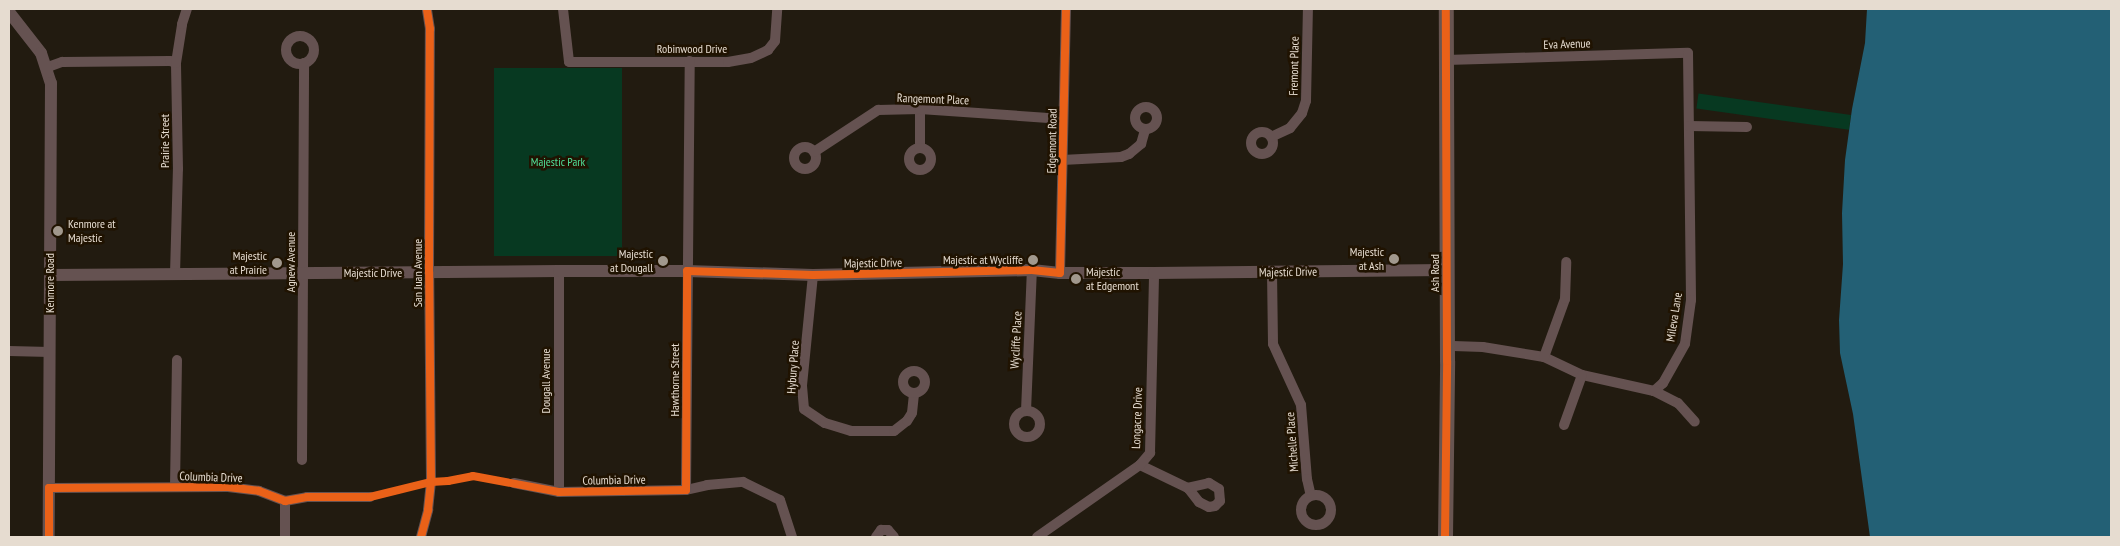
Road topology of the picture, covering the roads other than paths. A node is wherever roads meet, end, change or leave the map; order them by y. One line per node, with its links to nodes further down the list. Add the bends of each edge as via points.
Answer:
1 (187, 9): 12 (street, Prairie Street)
2 (427, 9): 29 (street, San Juan Avenue, via 430,28)
3 (563, 9): 11 (street, Robinwood Drive, via 569,62)
4 (777, 9): 11 (street, Robinwood Drive, via 775,41 768,50 728,62)
5 (1066, 9): 16 (street, Edgemont Road)
6 (1308, 9): 20 (street, Fremont Place, via 1306,101 1302,113 1290,128)
7 (1446, 9): 10 (main road, Ash Road)
8 (9, 12): 14 (street, Kenmore Road, via 34,42)
9 (1688, 53): 10 (street, Eva Avenue); 17 (street, Mileva Lane)
10 (1446, 60): 26 (main road, Ash Road)
11 (690, 61): 28 (street, Hawthorne Street)
12 (176, 63): 14 (street, via 62,62); 34 (street, Prairie Street, via 178,169)
13 (304, 63): 31 (street, Agnew Avenue)
14 (48, 67): 35 (street, Kenmore Road, via 51,97)
15 (920, 109): 16 (street, Rangemont Place); 21 (street); 22 (street, Rangemont Place, via 878,110)
16 (1064, 118): 23 (street, Edgemont Road)
17 (1689, 126): 18 (street); 43 (street, Mileva Lane, via 1691,300 1684,344 1663,383)
18 (1746, 127)
19 (1145, 130): 23 (street, via 1141,144 1121,157)
20 (1271, 137)
21 (920, 148)
22 (814, 152)
23 (1062, 160): 32 (street, Edgemont Road)
24 (1566, 262): 40 (street, via 1566,299)
25 (1032, 270): 32 (street, Majestic Drive); 36 (street, Majestic Drive); 45 (street, Wycliffe Place)
26 (1446, 270): 30 (street, Majestic Drive); 37 (main road, Ash Road)
27 (559, 271): 28 (street, Majestic Drive); 29 (street, Majestic Drive); 55 (street, Dougall Avenue)
28 (687, 271): 36 (street, Majestic Drive); 54 (street, Hawthorne Street)
29 (429, 272): 31 (street, Majestic Drive); 61 (street, San Juan Avenue, via 430,482 428,510)
30 (1272, 272): 33 (street, Majestic Drive); 56 (street, Michelle Place, via 1273,344 1301,405 1307,479)
31 (304, 273): 34 (street, Majestic Drive); 48 (street, Agnew Avenue)
32 (1060, 273): 33 (street, Majestic Drive)
33 (1154, 273): 49 (street, Longacre Drive, via 1150,453)
34 (175, 274): 35 (street, Majestic Drive)
35 (50, 275): 39 (street, Kenmore Road)
36 (814, 275): 44 (street, Hybury Place, via 802,386 804,409 825,424 851,431 894,431 908,422)
37 (1446, 346): 40 (street, via 1484,347); 66 (main road, Ash Road)
38 (9, 351): 39 (street)
39 (50, 352): 52 (street, Kenmore Road)
40 (1544, 357): 42 (street)
41 (177, 360): 51 (street)
42 (1582, 375): 43 (street); 47 (street)
43 (1654, 391): 46 (street, via 1678,404)
44 (914, 393)
45 (1026, 411)
46 (1695, 422)
47 (1564, 425)
48 (302, 460)
49 (1140, 465): 53 (street); 65 (street, Longacre Drive)
50 (514, 483): 55 (street, Columbia Drive)
51 (175, 487): 52 (street, Columbia Drive); 58 (street, Columbia Drive, via 260,490)
52 (49, 488): 59 (street, Kenmore Road)
53 (1188, 488)
54 (686, 490): 55 (street, Columbia Drive); 62 (street, Columbia Drive, via 743,482 780,500)
55 (559, 492)
56 (1312, 496)
57 (370, 497): 58 (street)
58 (285, 501): 60 (street)
59 (48, 537)
60 (285, 537)
61 (420, 537)
62 (792, 537)
63 (876, 537): 64 (street, via 881,530 888,530)
64 (894, 537)
65 (1037, 537)
66 (1445, 537)

